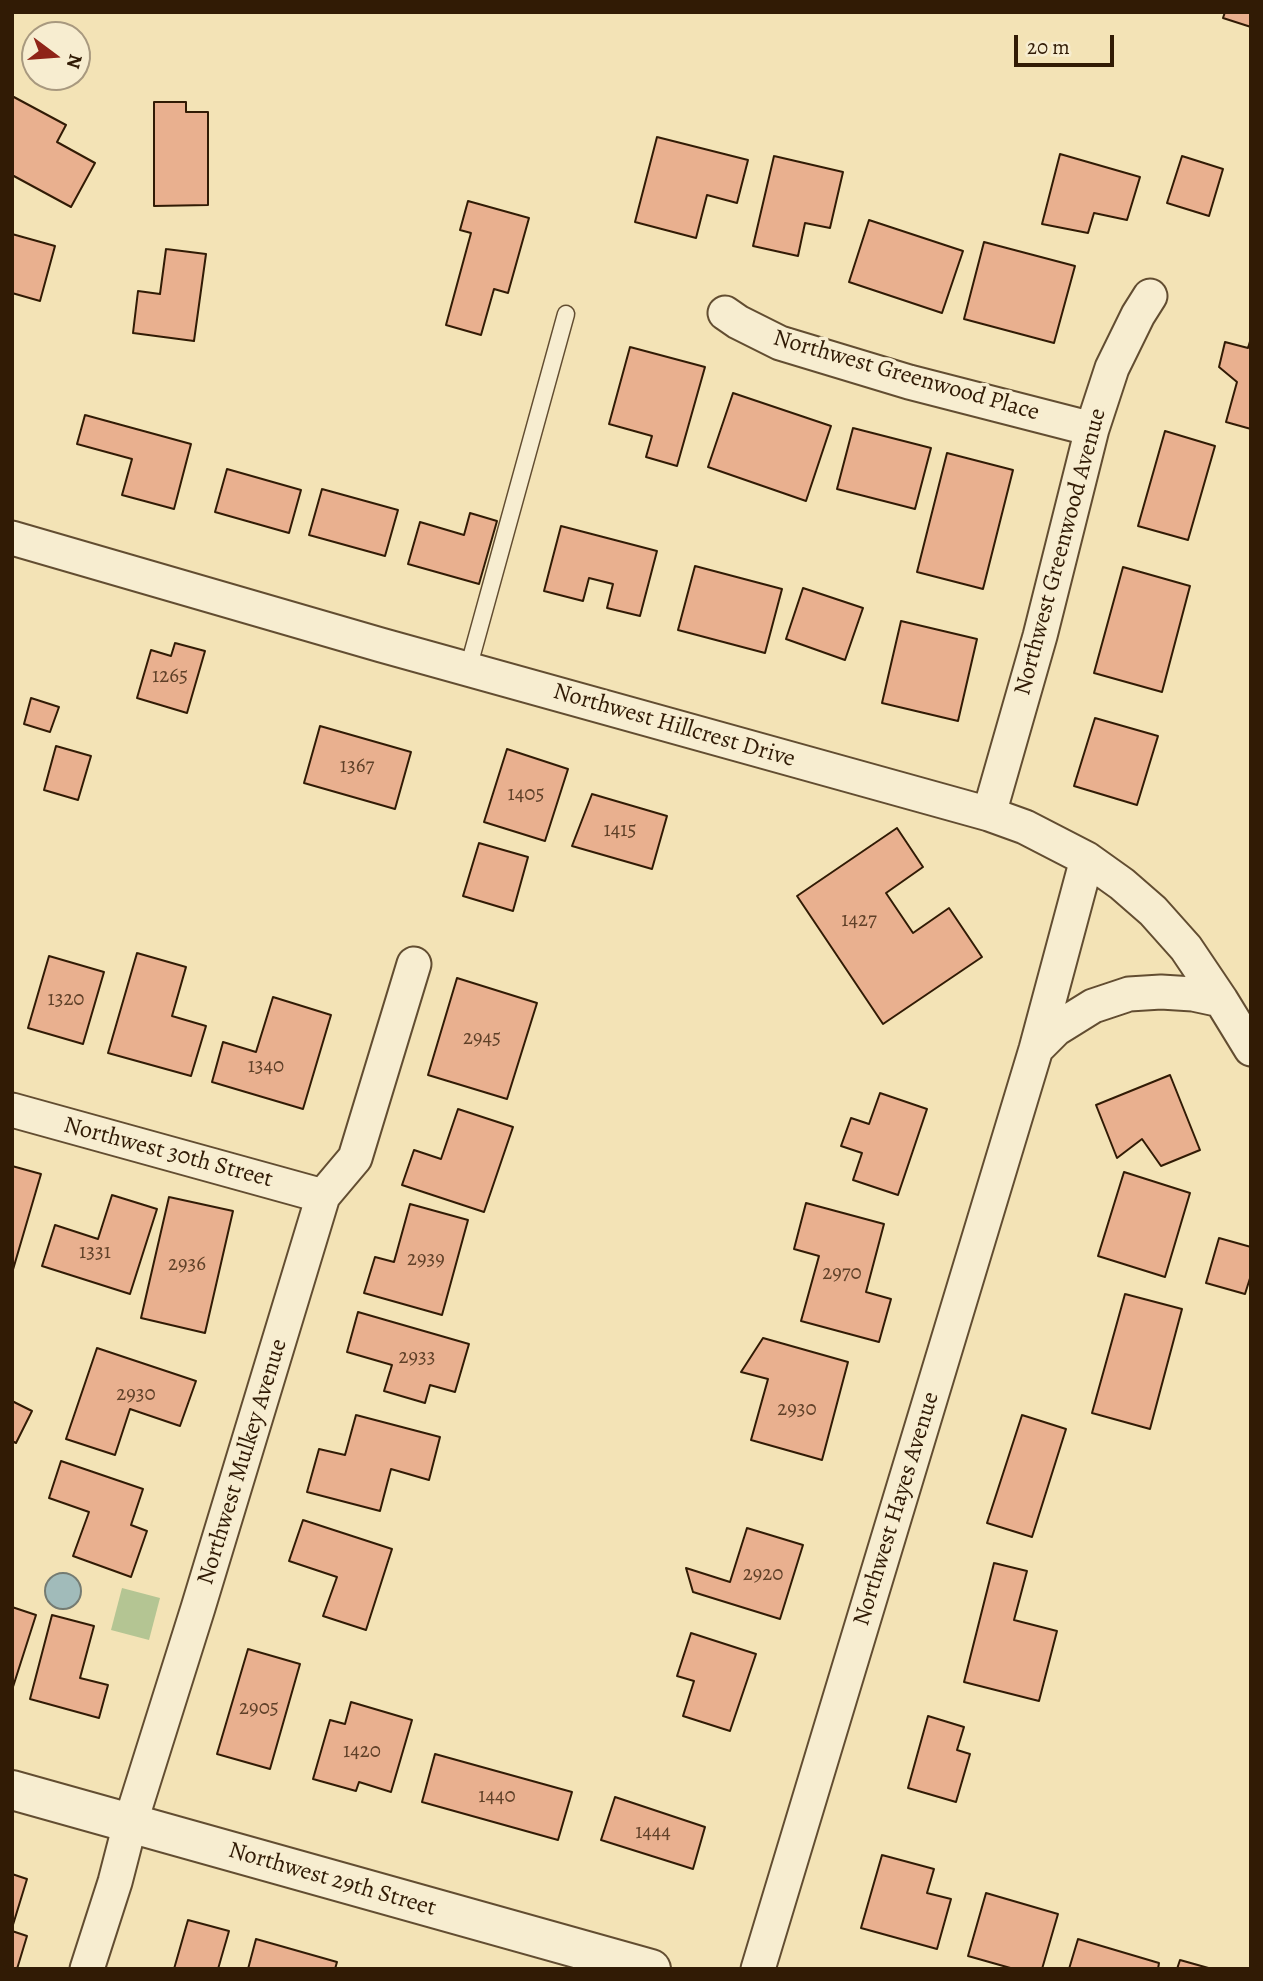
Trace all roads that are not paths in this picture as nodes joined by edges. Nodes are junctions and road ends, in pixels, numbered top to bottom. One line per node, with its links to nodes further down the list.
1 (1150, 296): 4 (street, Northwest Greenwood Avenue)
2 (724, 313): 4 (street, Northwest Greenwood Place)
3 (566, 314): 6 (lane)
4 (1092, 429): 7 (street, Northwest Greenwood Avenue)
5 (12, 538): 6 (street, Northwest Hillcrest Drive)
6 (468, 669): 7 (street, Northwest Hillcrest Drive)
7 (989, 814): 8 (street, Northwest Hillcrest Drive)
8 (1087, 859): 10 (street, Northwest Hillcrest Drive); 11 (street, Northwest Hayes Avenue)
9 (414, 964): 14 (street, Northwest Mulkey Avenue)
10 (1221, 1000): 11 (street); 12 (street, Northwest Hillcrest Drive)
11 (1036, 1049): 19 (street, Northwest Hayes Avenue)
12 (1251, 1049)
13 (12, 1110): 14 (street, Northwest 30th Street)
14 (323, 1196): 16 (street, Northwest Mulkey Avenue)
15 (12, 1790): 16 (street, Northwest 29th Street)
16 (130, 1824): 17 (street, Northwest Mulkey Avenue); 18 (street, Northwest 29th Street)
17 (87, 1969)
18 (651, 1969)
19 (758, 1969)

